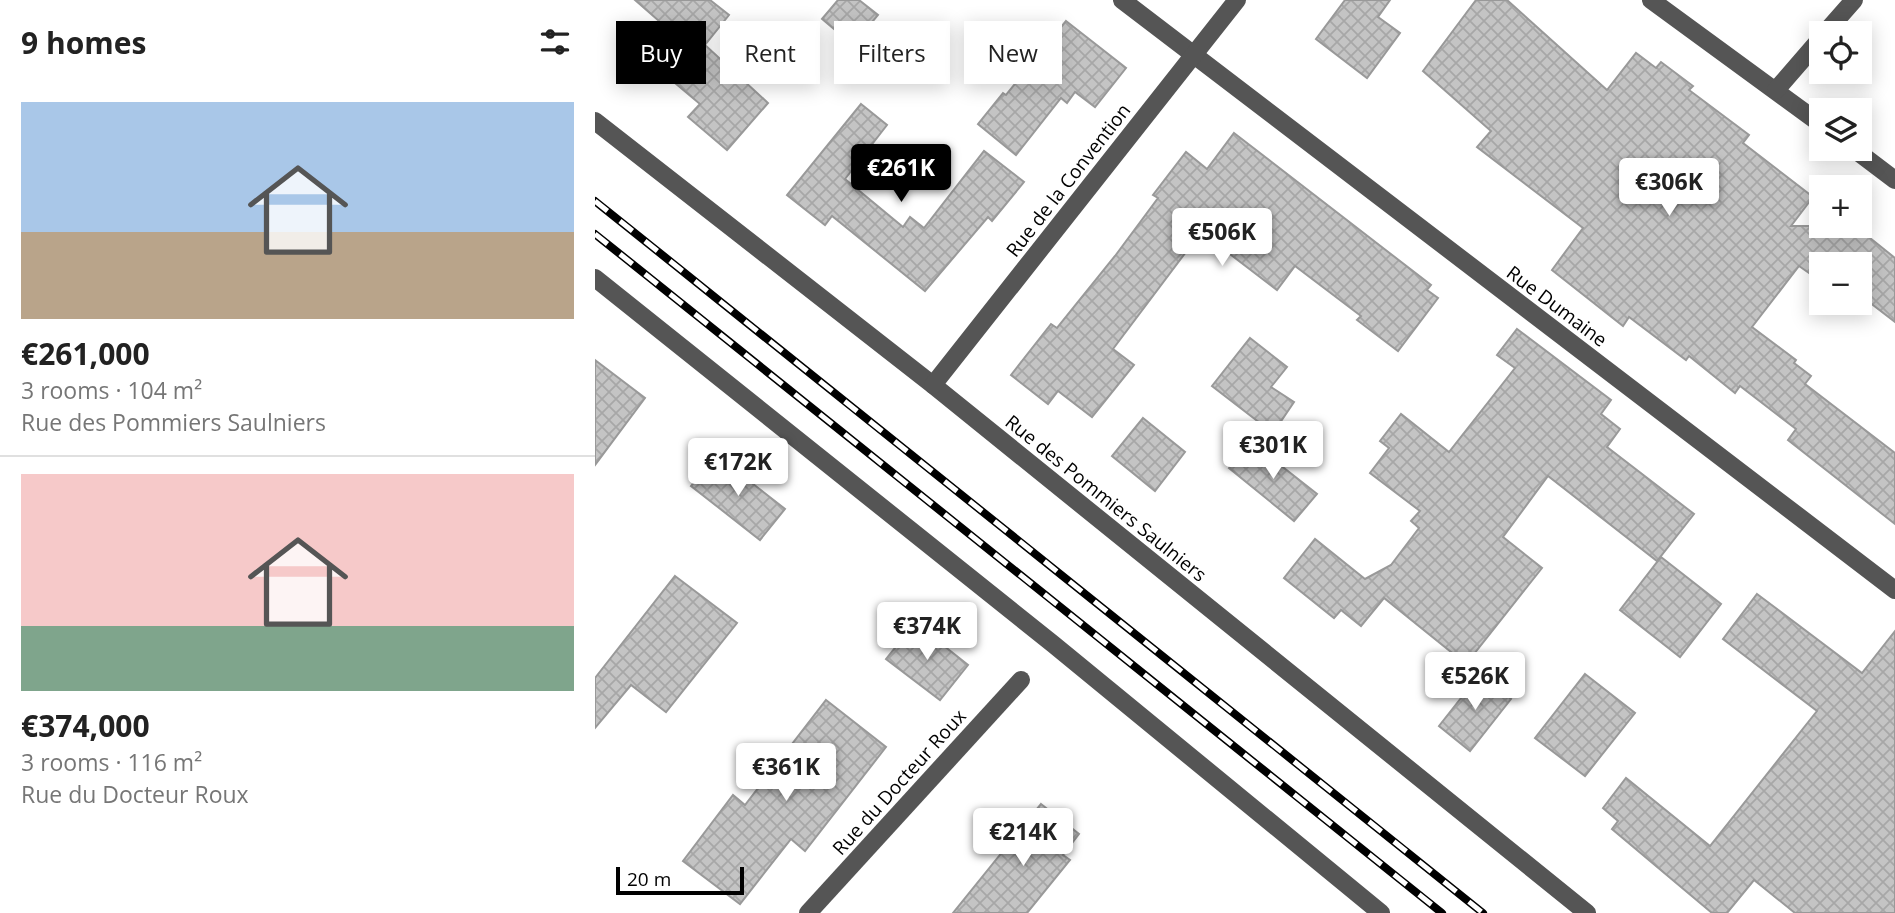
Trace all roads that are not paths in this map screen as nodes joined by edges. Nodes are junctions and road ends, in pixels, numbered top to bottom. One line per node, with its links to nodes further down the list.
1 (1122, 0): 7 (street, Rue Dumaine)
2 (1237, 0): 7 (street, Rue de la Convention)
3 (1651, 0): 8 (street)
4 (1854, 0): 5 (street)
5 (1836, 21)
6 (1809, 52): 8 (street)
7 (1193, 55): 14 (street, Rue de la Convention); 15 (street, Rue Dumaine)
8 (1776, 90): 9 (street)
9 (1809, 115)
10 (595, 121): 14 (street, Rue des Pommiers Saulniers)
11 (1870, 161): 12 (street)
12 (1895, 180)
13 (595, 278): 18 (street)
14 (933, 385): 19 (street, Rue des Pommiers Saulniers)
15 (1895, 590)
16 (1021, 680): 17 (street, Rue du Docteur Roux)
17 (808, 913)
18 (1381, 913)
19 (1587, 913)

